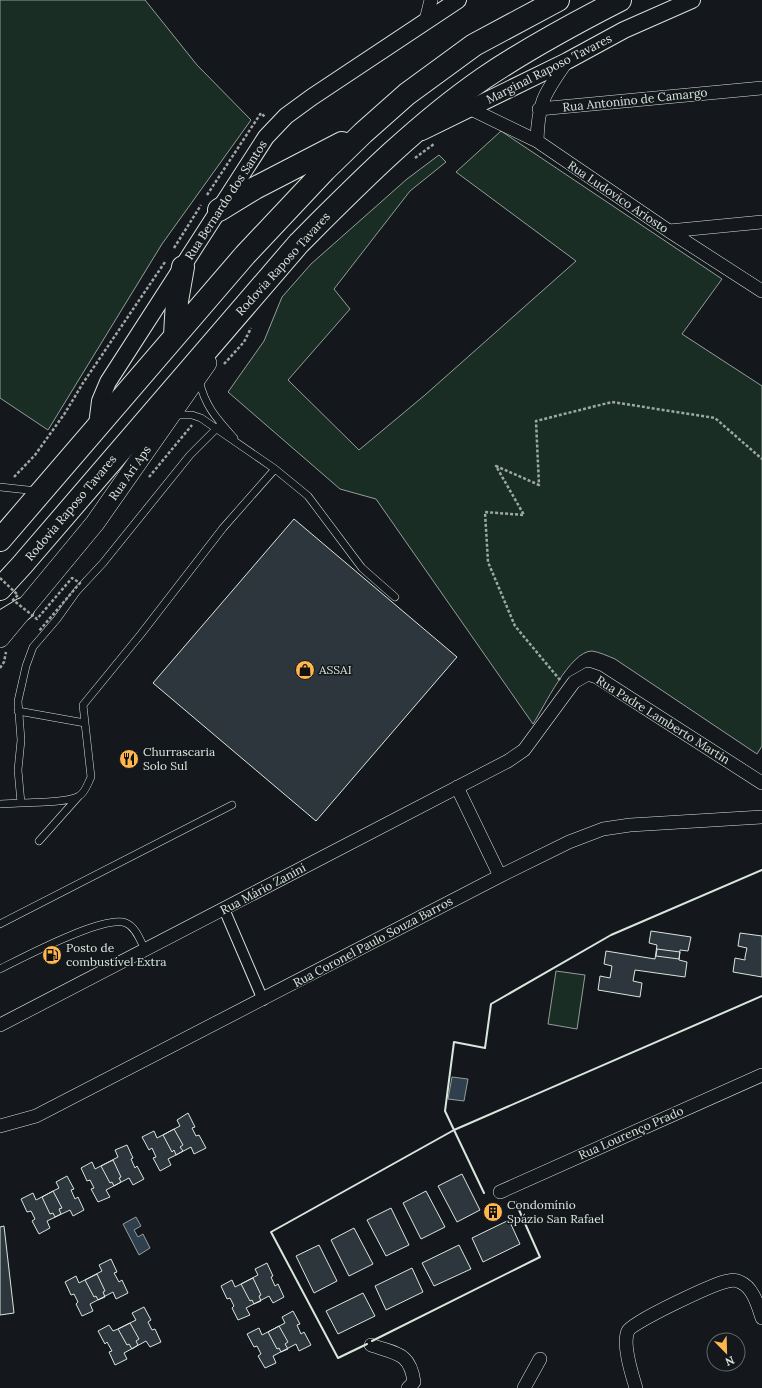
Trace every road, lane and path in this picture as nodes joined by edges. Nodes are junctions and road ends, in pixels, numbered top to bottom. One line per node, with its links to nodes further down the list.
1 (431, 0): 6 (street)
2 (558, 0): 12 (highway)
3 (620, 0): 13 (highway, Rodovia Raposo Tavares)
4 (692, 0): 7 (street, Marginal Raposo Tavares)
5 (451, 1): 6 (street, Rua Bernardo dos Santos)
6 (426, 20): 11 (street, Rua Bernardo dos Santos)
7 (567, 61): 9 (street, Marginal Raposo Tavares); 10 (street)
8 (762, 88): 10 (street, Rua Antonino de Camargo)
9 (470, 109): 13 (street, Marginal Raposo Tavares); 15 (street, Rua Ludovico Ariosto)
10 (539, 109): 15 (street)
11 (276, 126): 17 (street, Rua Bernardo dos Santos); 17 (path)
12 (363, 133): 17 (highway); 24 (highway)
13 (408, 139): 22 (highway, Rodovia Raposo Tavares)
14 (440, 140): 16 (path)
15 (536, 141): 19 (street, Rua Ludovico Ariosto)
16 (413, 160)
17 (209, 203): 20 (street, Rua Bernardo dos Santos); 20 (path)
18 (762, 222): 19 (street)
19 (669, 231): 21 (street, Rua Ludovico Ariosto)
20 (173, 261): 24 (highway); 28 (street, Rua Bernardo dos Santos); 32 (path)
21 (762, 291)
22 (250, 300): 26 (main road, Rua Ari Aps); 36 (highway, Rodovia Raposo Tavares)
23 (252, 324): 25 (path)
24 (175, 335): 28 (highway)
25 (219, 370)
26 (198, 375): 27 (main road, Rua Ari Aps); 29 (lane)
27 (170, 415): 29 (lane); 38 (main road, Rua Ari Aps)
28 (97, 426): 33 (highway)
29 (219, 426): 31 (lane); 43 (lane)
30 (762, 459): 42 (path)
31 (275, 469): 37 (lane); 44 (lane)
32 (3, 487): 33 (lane)
33 (41, 491): 34 (highway)
34 (0, 540)
35 (0, 578): 40 (path, bridge)
36 (0, 589)
37 (395, 598)
38 (23, 609): 39 (highway); 41 (main road, Rua Ari Aps)
39 (0, 623)
40 (39, 630)
41 (0, 638)
42 (568, 690): 45 (street, Rua Padre Lamberto Martin); 46 (street, Rua Padre Lamberto Martin)
43 (18, 711): 44 (lane); 49 (lane)
44 (85, 723): 48 (lane)
45 (524, 750): 47 (street, Rua Mário Zanini)
46 (762, 783)
47 (457, 788): 54 (street); 55 (street, Rua Mário Zanini)
48 (79, 796): 49 (lane); 53 (lane)
49 (21, 803): 50 (lane)
50 (0, 804)
51 (232, 805): 56 (lane)
52 (762, 817): 54 (street, Rua Coronel Paulo Souza Barros)
53 (39, 841)
54 (500, 876): 59 (street, Rua Coronel Paulo Souza Barros)
55 (224, 909): 57 (street, Rua Mário Zanini); 59 (street)
56 (0, 924)
57 (145, 950): 58 (lane); 60 (street, Rua Mário Zanini)
58 (0, 969)
59 (263, 1000): 62 (street, Rua Coronel Paulo Souza Barros)
60 (0, 1026)
61 (762, 1075): 63 (street, Rua Lourenço Prado)
62 (0, 1126)
63 (500, 1192)
64 (762, 1318): 69 (street)
65 (371, 1345): 67 (street)
66 (540, 1359): 68 (street)
67 (408, 1388)
68 (524, 1388)
69 (636, 1388)

